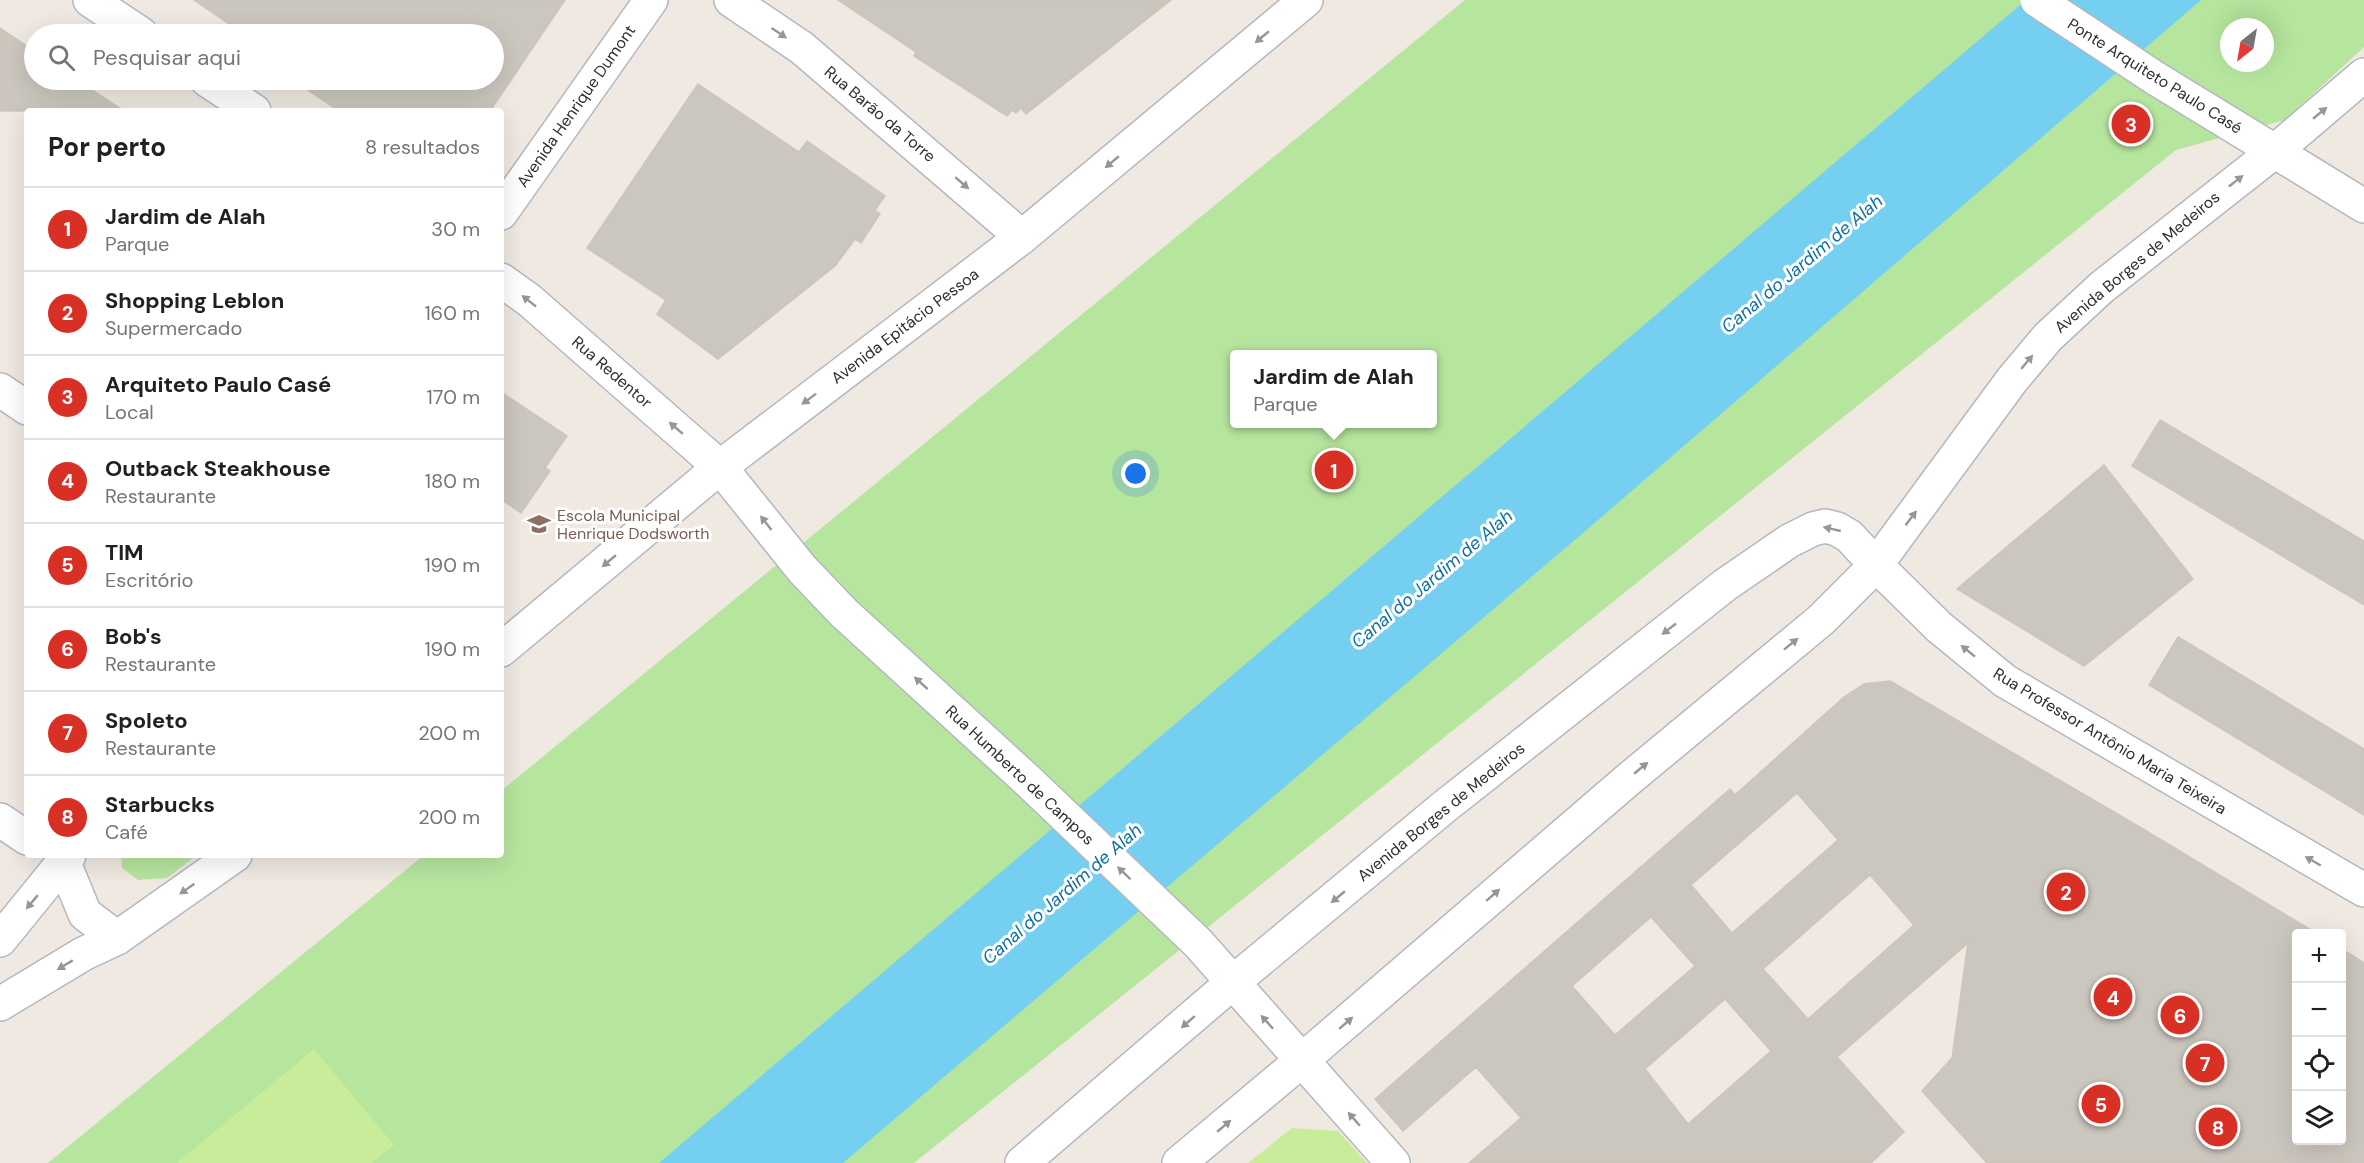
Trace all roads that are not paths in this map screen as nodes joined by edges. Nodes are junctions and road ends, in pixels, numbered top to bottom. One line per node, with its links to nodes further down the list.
1 (90, 0): 6 (street)
2 (651, 0): 12 (street, Avenida Henrique Dumont)
3 (731, 0): 13 (street, Rua Barão da Torre, one-way to 13)
4 (1306, 0): 13 (street, Avenida Epitácio Pessoa, one-way to 13)
5 (2037, 0): 10 (street, Ponte Arquiteto Paulo Casé, bridge)
6 (126, 24)
7 (2364, 75): 10 (street, Avenida Borges de Medeiros, one-way to 7)
8 (222, 90): 9 (street)
9 (249, 108)
10 (2275, 151): 11 (street, Ponte Arquiteto Paulo Casé); 18 (street, Avenida Borges de Medeiros, one-way to 10)
11 (2364, 206)
12 (504, 209)
13 (1022, 237): 17 (street, Avenida Epitácio Pessoa, one-way to 17)
14 (504, 282): 17 (street, Rua Redentor, one-way to 14)
15 (0, 390): 16 (street)
16 (24, 406)
17 (720, 467): 19 (street, Avenida Epitácio Pessoa, one-way to 19); 27 (street, Rua Humberto de Campos, one-way to 17)
18 (1876, 565): 24 (street, Rua Professor Antônio Maria Teixeira, one-way to 18); 27 (street, Avenida Borges de Medeiros, one-way to 27); 29 (street, Avenida Borges de Medeiros, one-way to 18)
19 (504, 647)
20 (0, 820): 21 (street)
21 (24, 836)
22 (62, 858): 25 (street); 26 (street, one-way to 26)
23 (231, 858): 25 (street, one-way to 25)
24 (2364, 890)
25 (117, 938): 28 (street, one-way to 28)
26 (0, 940)
27 (1232, 983): 29 (street, Rua Humberto de Campos, one-way to 27); 30 (street, Avenida Borges de Medeiros, one-way to 30)
28 (0, 1004)
29 (1301, 1061): 31 (street, Avenida Borges de Medeiros, one-way to 29); 32 (street, Rua Humberto de Campos, one-way to 29)
30 (1022, 1163)
31 (1179, 1163)
32 (1393, 1163)

